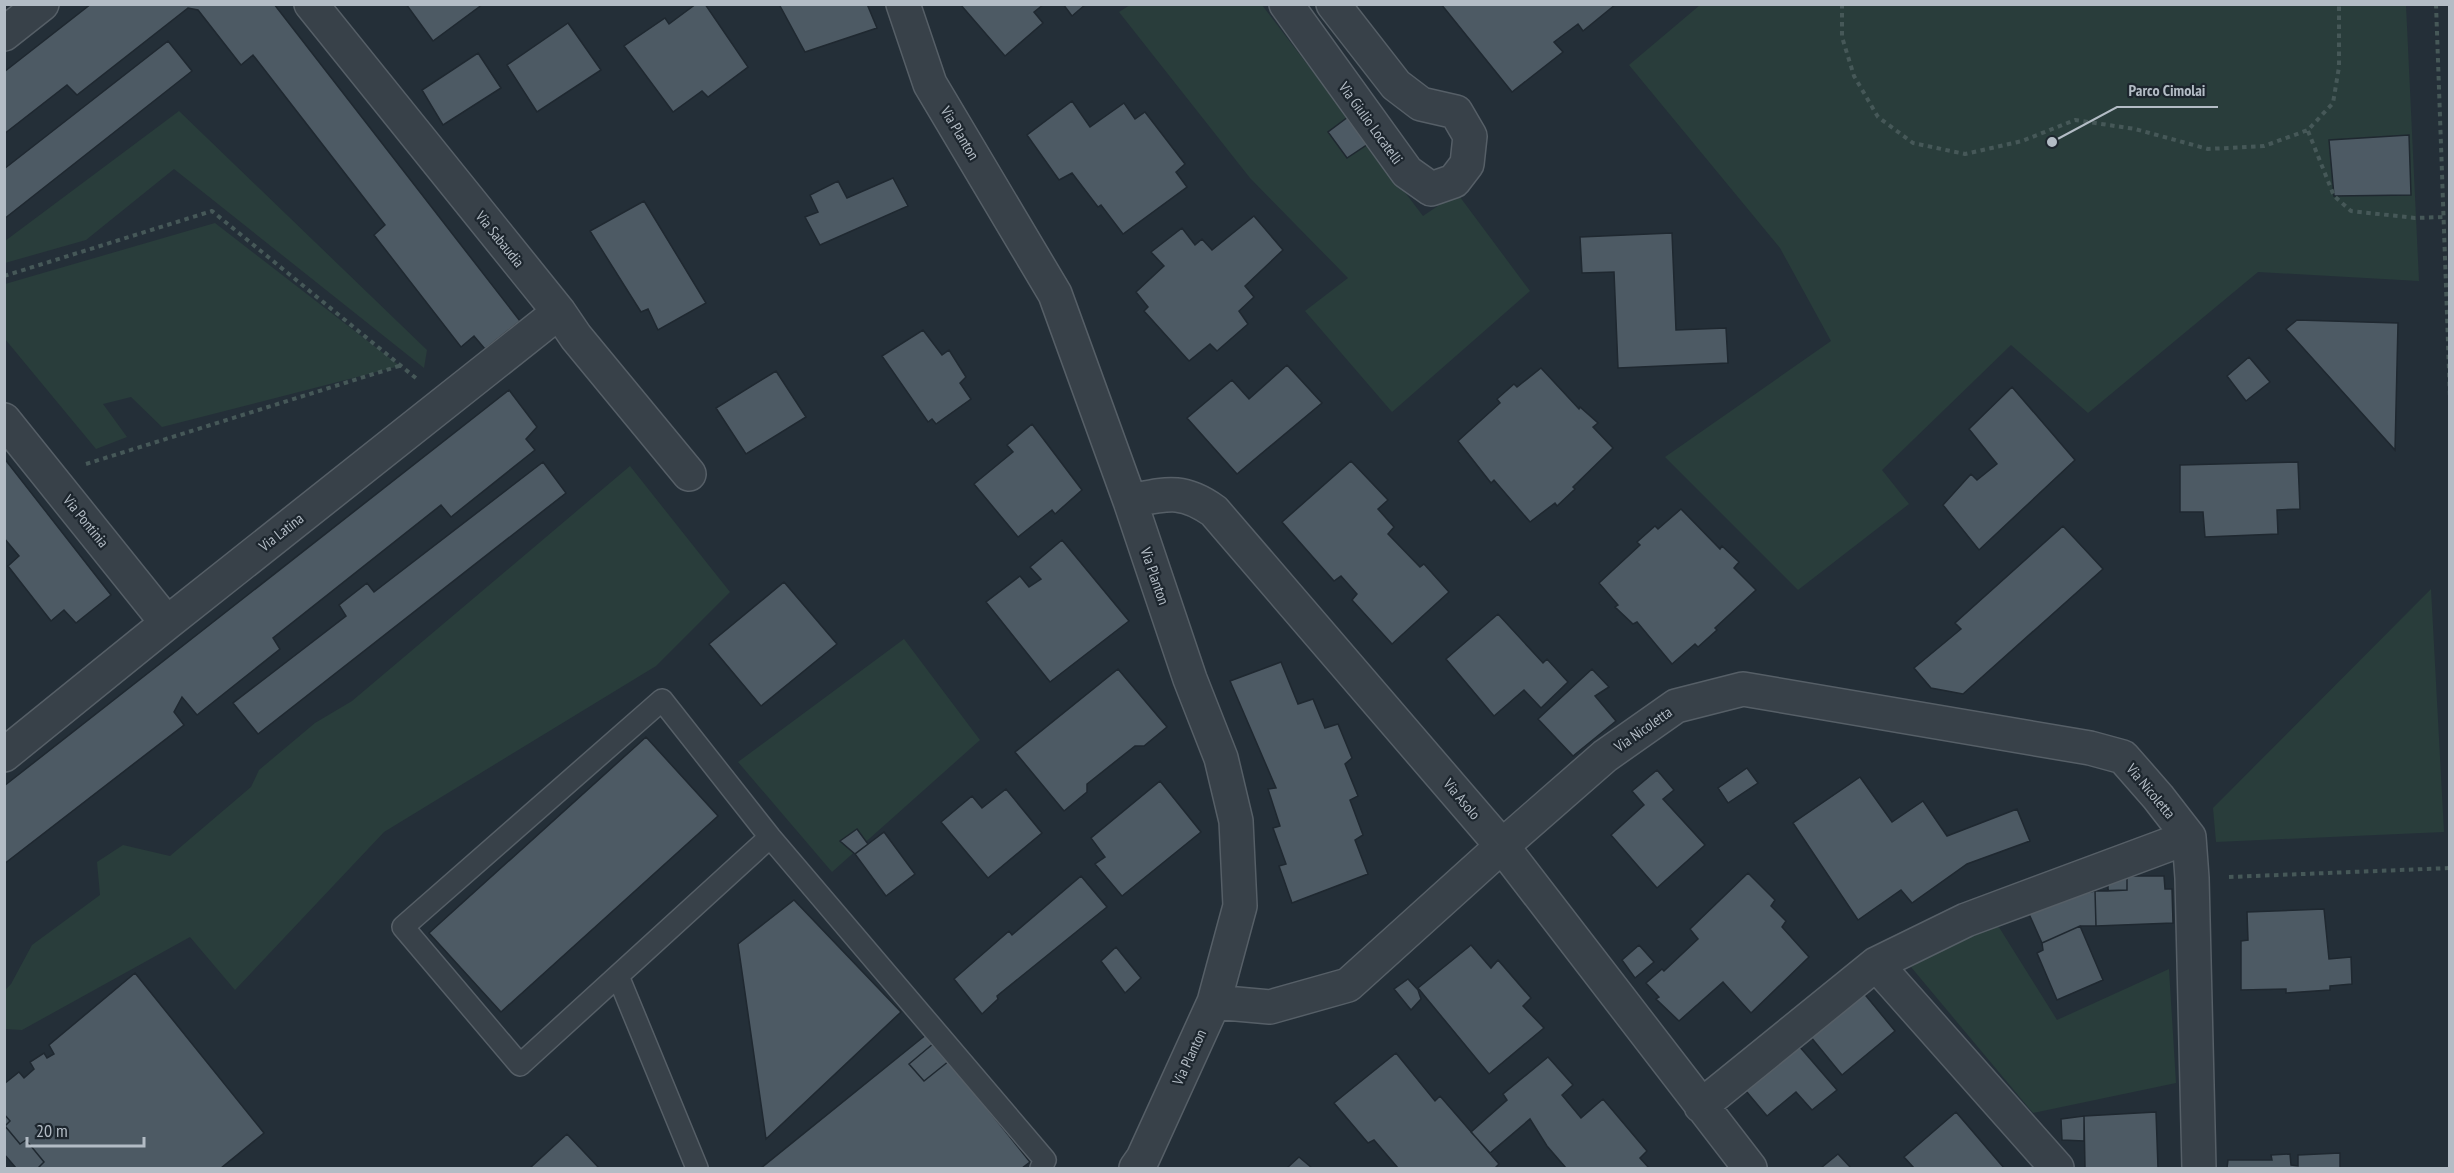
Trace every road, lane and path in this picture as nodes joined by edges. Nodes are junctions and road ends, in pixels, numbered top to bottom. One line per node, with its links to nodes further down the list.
1 (42, 4): 9 (street)
2 (311, 4): 13 (street, Via Sabaudia)
3 (903, 4): 20 (street, Via Planton)
4 (1286, 4): 5 (street, Via Giulio Locatelli)
5 (1333, 4)
6 (1842, 4): 10 (path)
7 (2339, 4): 10 (path)
8 (2436, 4): 11 (path)
9 (4, 34)
10 (2308, 130): 11 (path)
11 (2443, 217): 15 (path)
12 (4, 276): 14 (path)
13 (559, 312): 16 (street, Via Latina); 18 (street, Via Sabaudia)
14 (400, 366): 16 (path); 19 (path)
15 (2450, 399)
16 (447, 400): 21 (street, Via Latina)
17 (4, 420): 19 (street, Via Pontinia)
18 (689, 474)
19 (49, 475): 21 (street, Via Pontinia)
20 (1130, 501): 25 (street, Via Asolo); 30 (street, Via Planton)
21 (167, 622): 22 (street, Via Latina)
22 (4, 755)
23 (770, 837): 29 (lane); 29 (lane); 33 (lane)
24 (2189, 837): 25 (street, Via Nicoletta); 27 (street); 28 (street, Via Nicoletta)
25 (1502, 846): 30 (street, Via Nicoletta); 31 (street, Via Asolo)
26 (2450, 868): 27 (path)
27 (2192, 878): 37 (street)
28 (1876, 964): 31 (street, Via Nicoletta); 36 (street)
29 (618, 976): 32 (lane)
30 (1214, 1002): 34 (street, Via Planton)
31 (1701, 1106): 35 (street, Via Asolo)
32 (697, 1168)
33 (1041, 1168)
34 (1136, 1168)
35 (1750, 1168)
36 (2057, 1168)
37 (2199, 1168)

